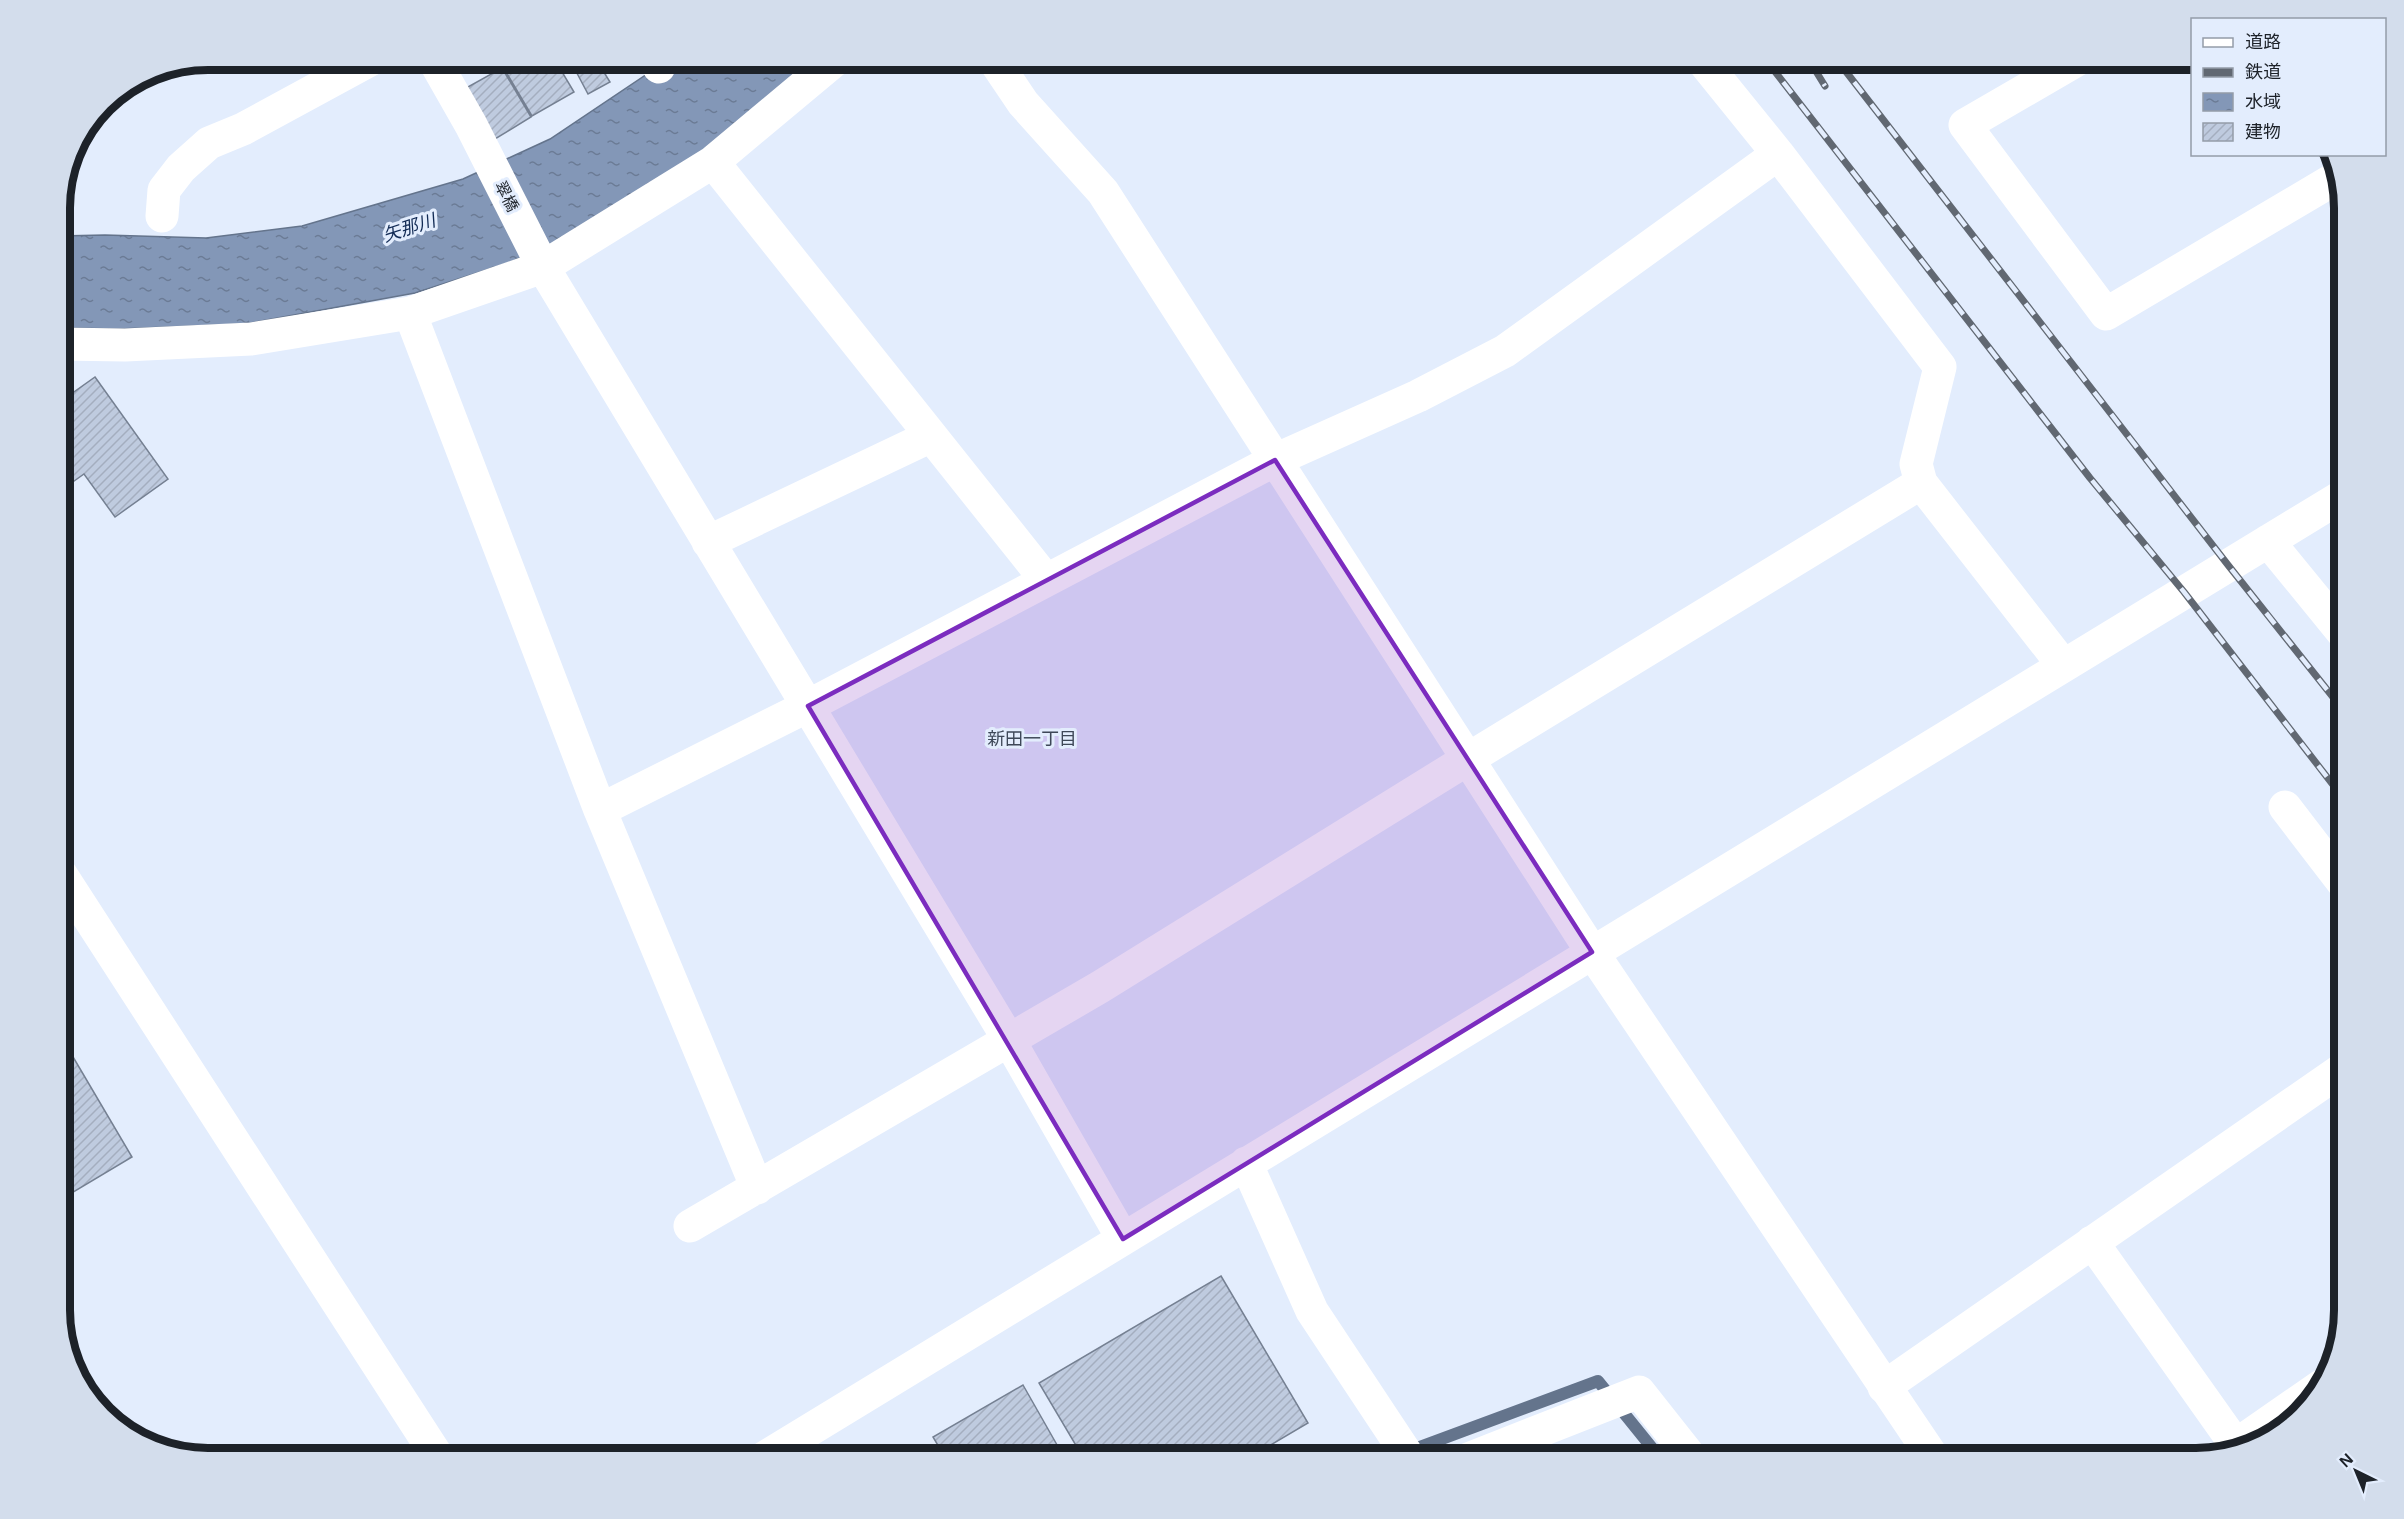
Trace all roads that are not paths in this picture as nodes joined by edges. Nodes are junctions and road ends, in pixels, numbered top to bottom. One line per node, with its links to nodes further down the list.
1 (1710, 70): 7 (street)
2 (2060, 70): 9 (street)
3 (350, 71): 10 (street)
4 (440, 71): 11 (street, 翠橋)
5 (822, 71): 8 (street)
6 (1001, 71): 15 (street)
7 (1778, 153): 15 (street); 16 (street)
8 (713, 162): 11 (street); 14 (street)
9 (2330, 181)
10 (162, 216)
11 (543, 267): 12 (street); 19 (street, 翠橋)
12 (410, 313): 13 (street); 26 (street)
13 (71, 344)
14 (931, 436): 19 (street); 20 (street)
15 (1275, 460): 20 (street); 24 (street)
16 (1921, 483): 22 (street); 24 (street)
17 (2334, 501): 18 (street)
18 (2268, 541): 21 (street); 22 (street)
19 (708, 542): 23 (street, 翠橋)
20 (1046, 580): 23 (street)
21 (2334, 622)
22 (2063, 665): 29 (street)
23 (807, 706): 26 (street); 30 (street, 翠橋)
24 (1468, 759): 29 (street); 30 (street)
25 (2285, 807): 27 (street)
26 (600, 810): 33 (street)
27 (2334, 871)
28 (71, 890): 41 (street)
29 (1592, 952): 32 (street); 37 (street)
30 (1009, 1040): 33 (street); 35 (street, 翠橋)
31 (2334, 1075): 36 (street)
32 (1246, 1163): 35 (street); 43 (street)
33 (757, 1188): 34 (street)
34 (690, 1226)
35 (1123, 1239): 42 (street)
36 (2092, 1242): 37 (street); 40 (street)
37 (1884, 1387): 46 (street)
38 (2299, 1401): 39 (street)
39 (2249, 1438)
40 (2235, 1443)
41 (432, 1448)
42 (780, 1448)
43 (1402, 1448)
44 (1496, 1448): 45 (street)
45 (1683, 1448)
46 (1926, 1448)

